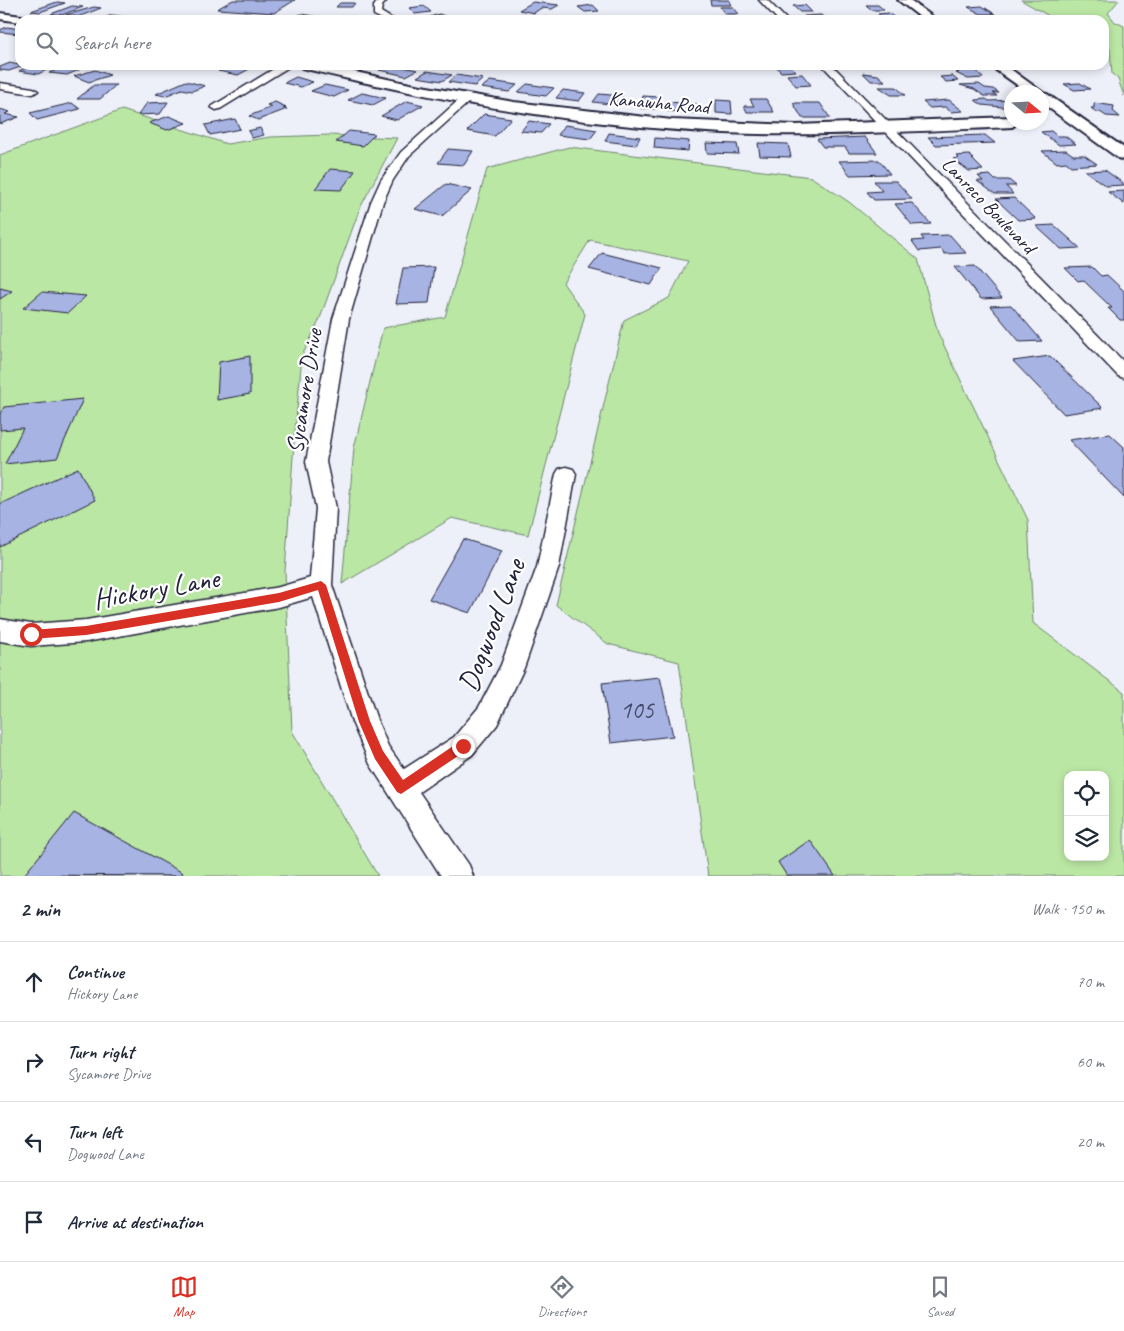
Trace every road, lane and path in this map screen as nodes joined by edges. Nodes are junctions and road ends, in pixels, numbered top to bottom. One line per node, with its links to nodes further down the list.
1 (383, 0): 4 (street)
2 (763, 0): 5 (street)
3 (903, 0): 6 (street)
4 (380, 15)
5 (778, 15)
6 (925, 15)
7 (0, 16): 8 (street)
8 (15, 18)
9 (279, 70): 18 (street)
10 (328, 70): 16 (street, Kanawha Road)
11 (832, 70): 22 (street, Lanreco Boulevard)
12 (1003, 70): 13 (street)
13 (1025, 85)
14 (0, 86): 15 (street)
15 (33, 91)
16 (466, 99): 22 (street, Kanawha Road); 26 (street, Sycamore Drive)
17 (1049, 102): 19 (street)
18 (216, 107)
19 (1074, 119): 20 (street); 23 (street)
20 (1050, 120)
21 (1004, 122): 22 (street, Kanawha Road)
22 (886, 127): 24 (street, Lanreco Boulevard)
23 (1124, 154)
24 (1124, 372)
25 (566, 474): 28 (street, Dogwood Lane)
26 (321, 585): 27 (street, Hickory Lane); 28 (street, Sycamore Drive)
27 (0, 630)
28 (401, 788): 29 (street, Sycamore Drive)
29 (458, 876)

